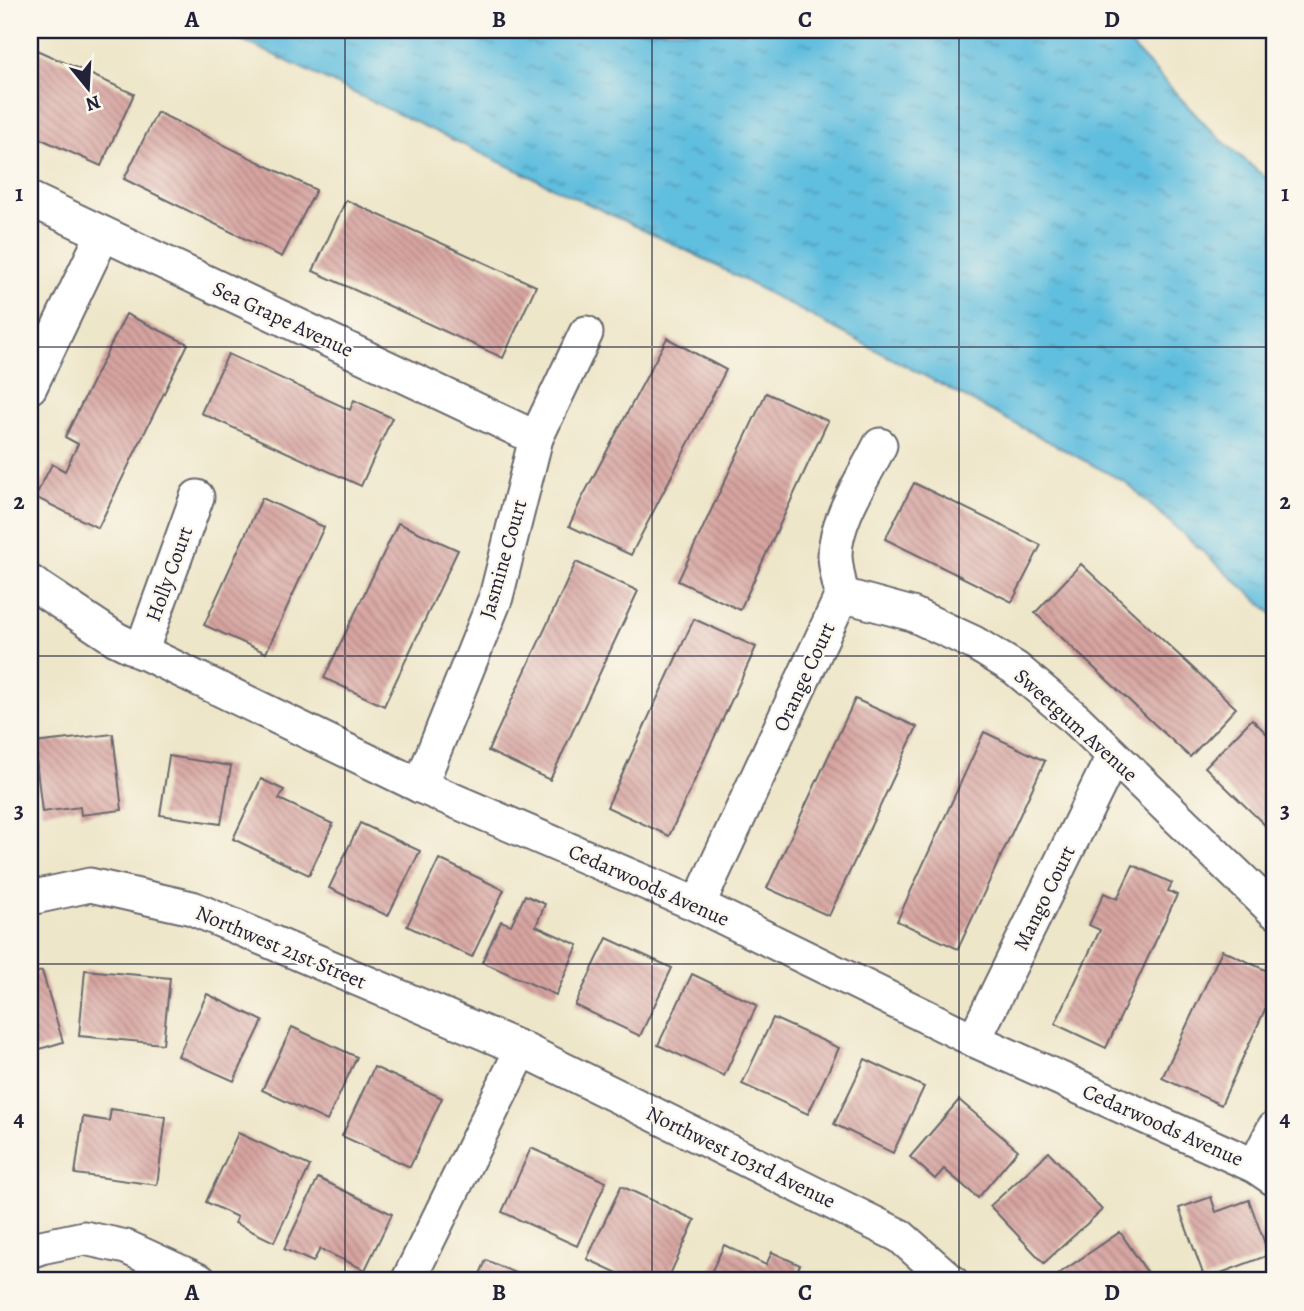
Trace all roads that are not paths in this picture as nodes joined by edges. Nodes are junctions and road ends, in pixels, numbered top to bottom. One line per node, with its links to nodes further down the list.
1 (30, 200): 2 (street, Sea Grape Avenue)
2 (103, 234): 4 (street); 5 (street, Sea Grape Avenue)
3 (586, 333): 5 (street, Jasmine Court)
4 (30, 387)
5 (536, 438): 12 (street, Jasmine Court)
6 (880, 445): 9 (street)
7 (197, 497): 10 (street, Holly Court)
8 (30, 582): 10 (street, Cedarwoods Avenue)
9 (842, 595): 11 (street, Sweetgum Avenue); 14 (street, Orange Court)
10 (141, 652): 12 (street, Cedarwoods Avenue)
11 (1113, 756): 15 (street, Sweetgum Avenue); 16 (street, Mango Court)
12 (420, 786): 14 (street, Cedarwoods Avenue)
13 (30, 898): 17 (street, Northwest 21st Street)
14 (698, 905): 16 (street, Cedarwoods Avenue)
15 (1274, 911)
16 (974, 1040): 19 (street, Cedarwoods Avenue)
17 (522, 1049): 22 (street); 23 (street, Northwest 103rd Avenue)
18 (1274, 1128): 19 (street)
19 (1265, 1173)
20 (30, 1251): 21 (street)
21 (200, 1281)
22 (408, 1281)
23 (951, 1281)

